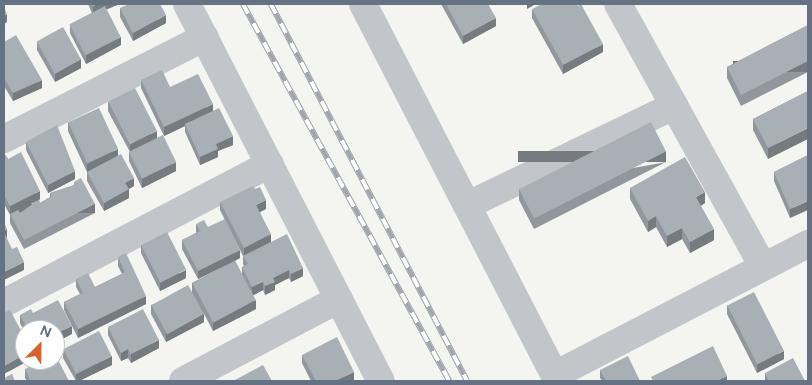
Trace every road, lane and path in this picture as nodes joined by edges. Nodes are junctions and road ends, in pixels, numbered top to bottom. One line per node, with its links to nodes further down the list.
1 (187, 4): 4 (street)
2 (363, 4): 8 (street)
3 (618, 4): 5 (street)
4 (205, 38): 6 (street); 7 (street)
5 (674, 106): 8 (street); 10 (street)
6 (4, 138)
7 (270, 164): 11 (street); 12 (street)
8 (468, 205): 13 (street)
9 (808, 244): 10 (street)
10 (763, 267): 13 (street)
11 (339, 299): 14 (street); 15 (street)
12 (4, 303)
13 (556, 378)
14 (184, 381)
15 (381, 381)

